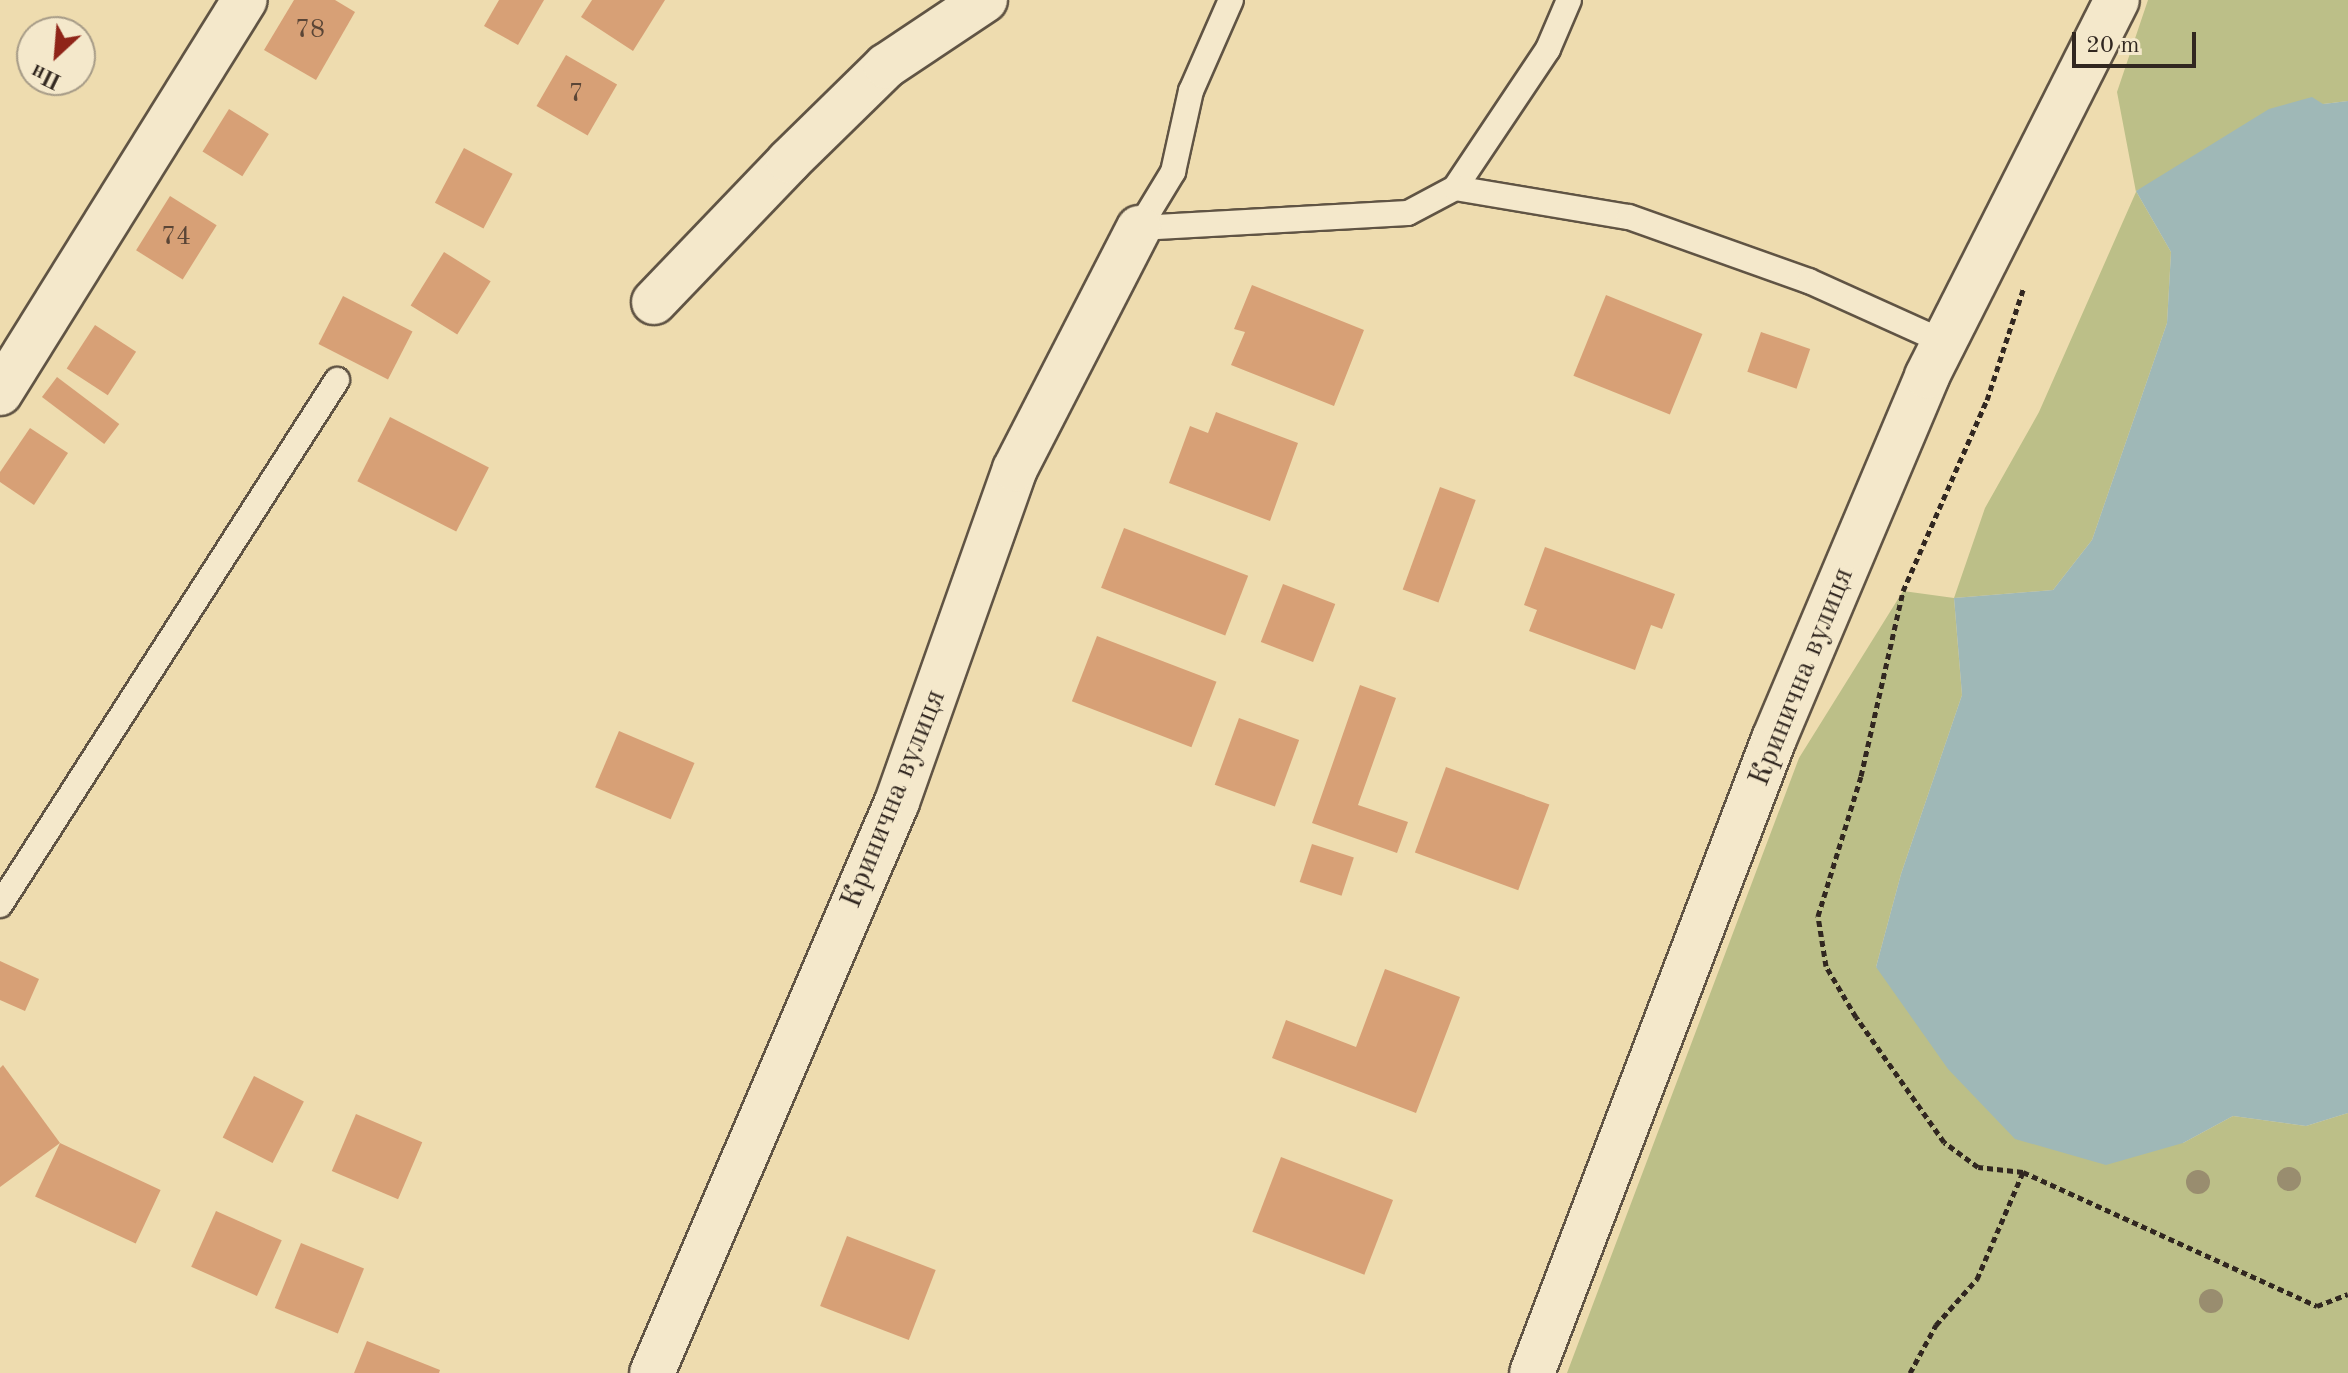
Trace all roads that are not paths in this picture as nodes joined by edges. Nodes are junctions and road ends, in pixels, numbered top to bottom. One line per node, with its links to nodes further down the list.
1 (245, 0): 11 (street)
2 (985, 0): 8 (street)
3 (1231, 0): 7 (lane)
4 (1569, 0): 6 (lane)
5 (2117, 0): 9 (street, Кринична вулиця)
6 (1455, 188): 7 (lane); 9 (lane)
7 (1139, 228): 13 (street, Кринична вулиця)
8 (654, 302)
9 (1944, 342): 14 (street, Кринична вулиця)
10 (337, 380): 12 (lane)
11 (0, 393)
12 (0, 905)
13 (652, 1373)
14 (1532, 1373)

